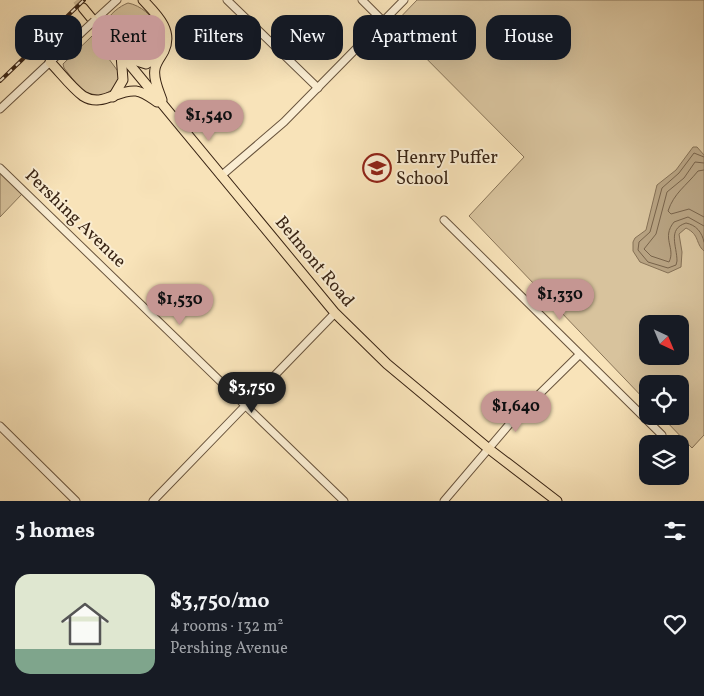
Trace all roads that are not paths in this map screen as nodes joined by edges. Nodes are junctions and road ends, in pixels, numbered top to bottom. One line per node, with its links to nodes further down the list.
1 (117, 0): 19 (street, bridge)
2 (143, 0): 7 (main road)
3 (227, 0): 20 (street)
4 (362, 0): 8 (street)
5 (404, 0): 9 (street)
6 (83, 8): 10 (main road, Belmont Road)
7 (155, 15)
8 (377, 15)
9 (389, 15)
10 (92, 19)
11 (165, 27): 12 (main road)
12 (165, 46)
13 (353, 52): 20 (street)
14 (121, 60): 21 (main road)
15 (125, 60): 22 (main road, Belmont Road)
16 (135, 60): 17 (main road)
17 (154, 60)
18 (159, 60): 22 (main road)
19 (50, 62): 21 (main road); 23 (street)
20 (318, 88): 25 (street)
21 (113, 97): 22 (main road)
22 (163, 105): 25 (main road, Belmont Road)
23 (0, 109)
24 (0, 168): 29 (street, Pershing Avenue)
25 (221, 176): 27 (main road, Belmont Road)
26 (444, 220): 28 (street)
27 (335, 313): 29 (street); 32 (main road, Belmont Road)
28 (579, 355): 31 (street); 32 (street)
29 (246, 405): 34 (street); 35 (street, Pershing Avenue)
30 (0, 426): 33 (street)
31 (662, 435)
32 (489, 449): 36 (street); 37 (main road, Belmont Road)
33 (76, 501)
34 (153, 501)
35 (344, 501)
36 (444, 501)
37 (557, 501)

